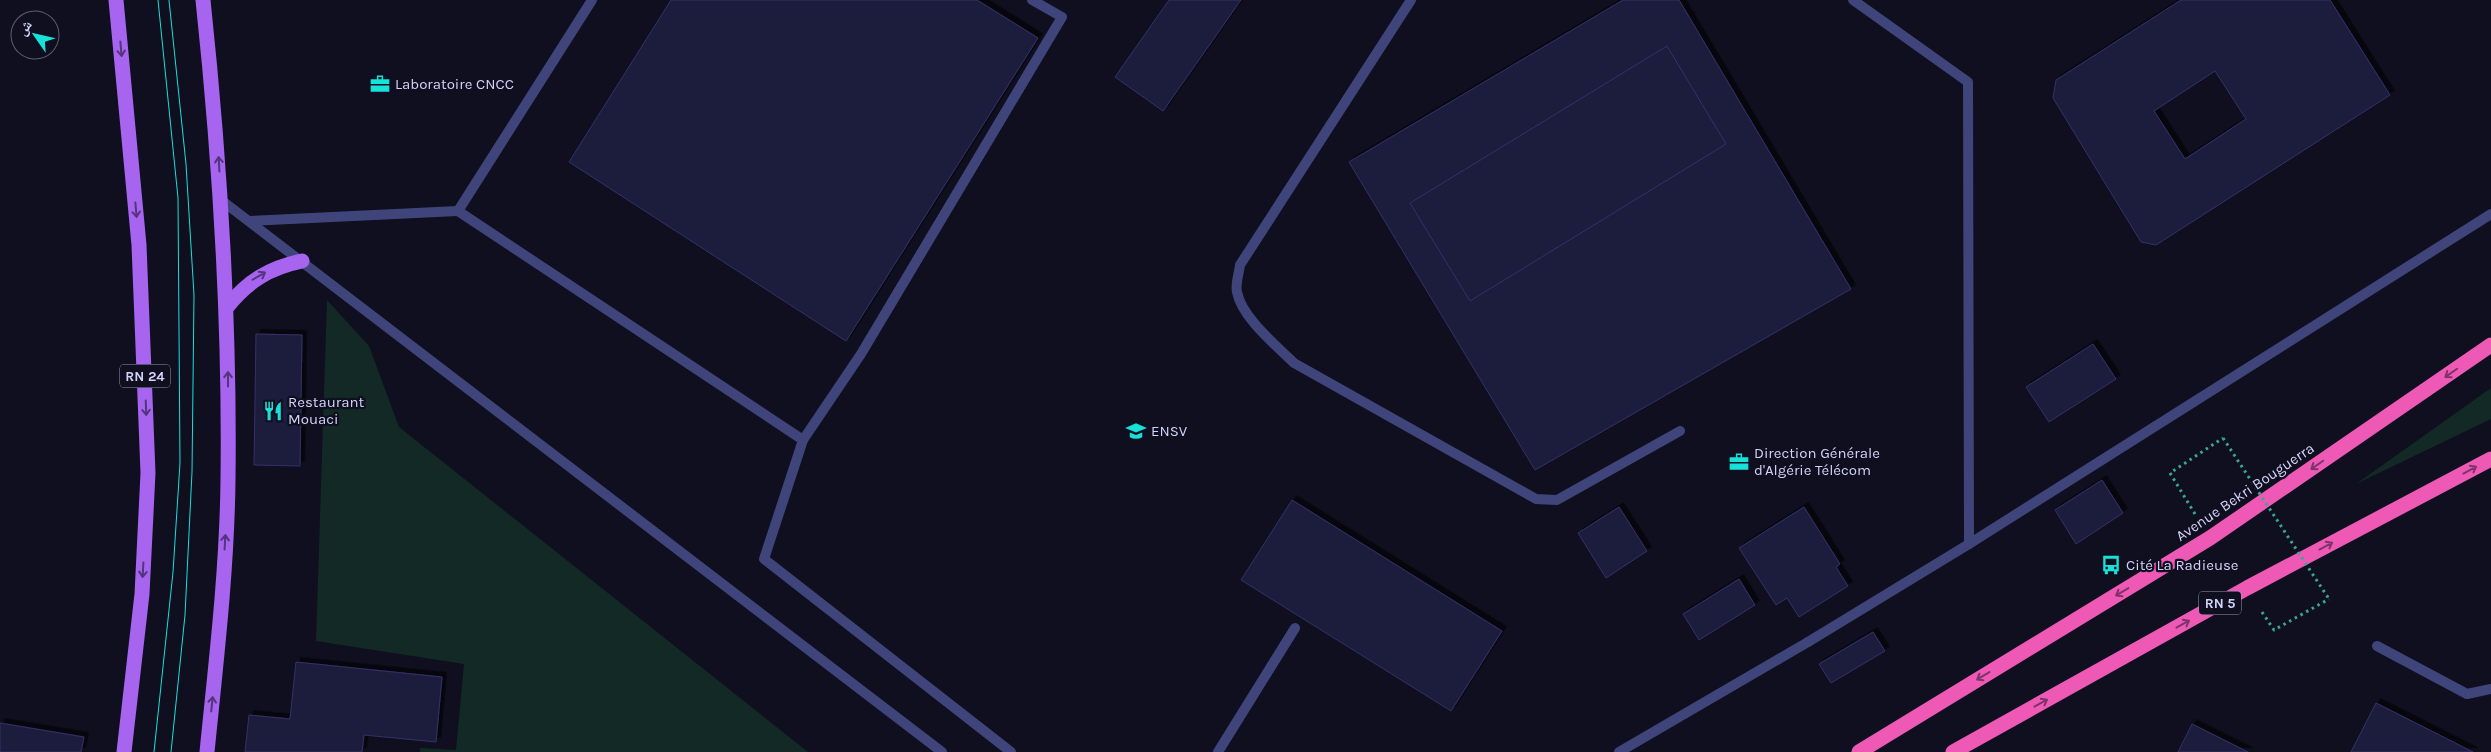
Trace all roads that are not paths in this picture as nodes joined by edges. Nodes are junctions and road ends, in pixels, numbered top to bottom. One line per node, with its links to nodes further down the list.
1 (116, 0): 21 (main road, RN 24, one-way to 21)
2 (203, 0): 7 (main road, one-way to 2)
3 (592, 0): 8 (street)
4 (1032, 0): 15 (street)
5 (1411, 0): 14 (street)
6 (1853, 0): 17 (street)
7 (221, 200): 10 (street); 12 (main road)
8 (458, 211): 10 (street); 15 (street)
9 (2491, 214): 17 (street)
10 (249, 221): 11 (street)
11 (302, 261): 12 (main road, one-way to 11); 23 (street)
12 (228, 307): 22 (main road, one-way to 12)
13 (2491, 345): 27 (highway, Avenue Bekri Bouguerra, one-way to 27)
14 (1680, 431)
15 (804, 440): 24 (street)
16 (2491, 459): 28 (highway, RN 5, one-way to 16)
17 (1969, 544): 26 (street)
18 (1295, 628): 25 (street)
19 (2377, 646): 20 (street)
20 (2491, 689)
21 (124, 752)
22 (207, 752)
23 (942, 752)
24 (1012, 752)
25 (1218, 752)
26 (1618, 752)
27 (1859, 752)
28 (1953, 752)

